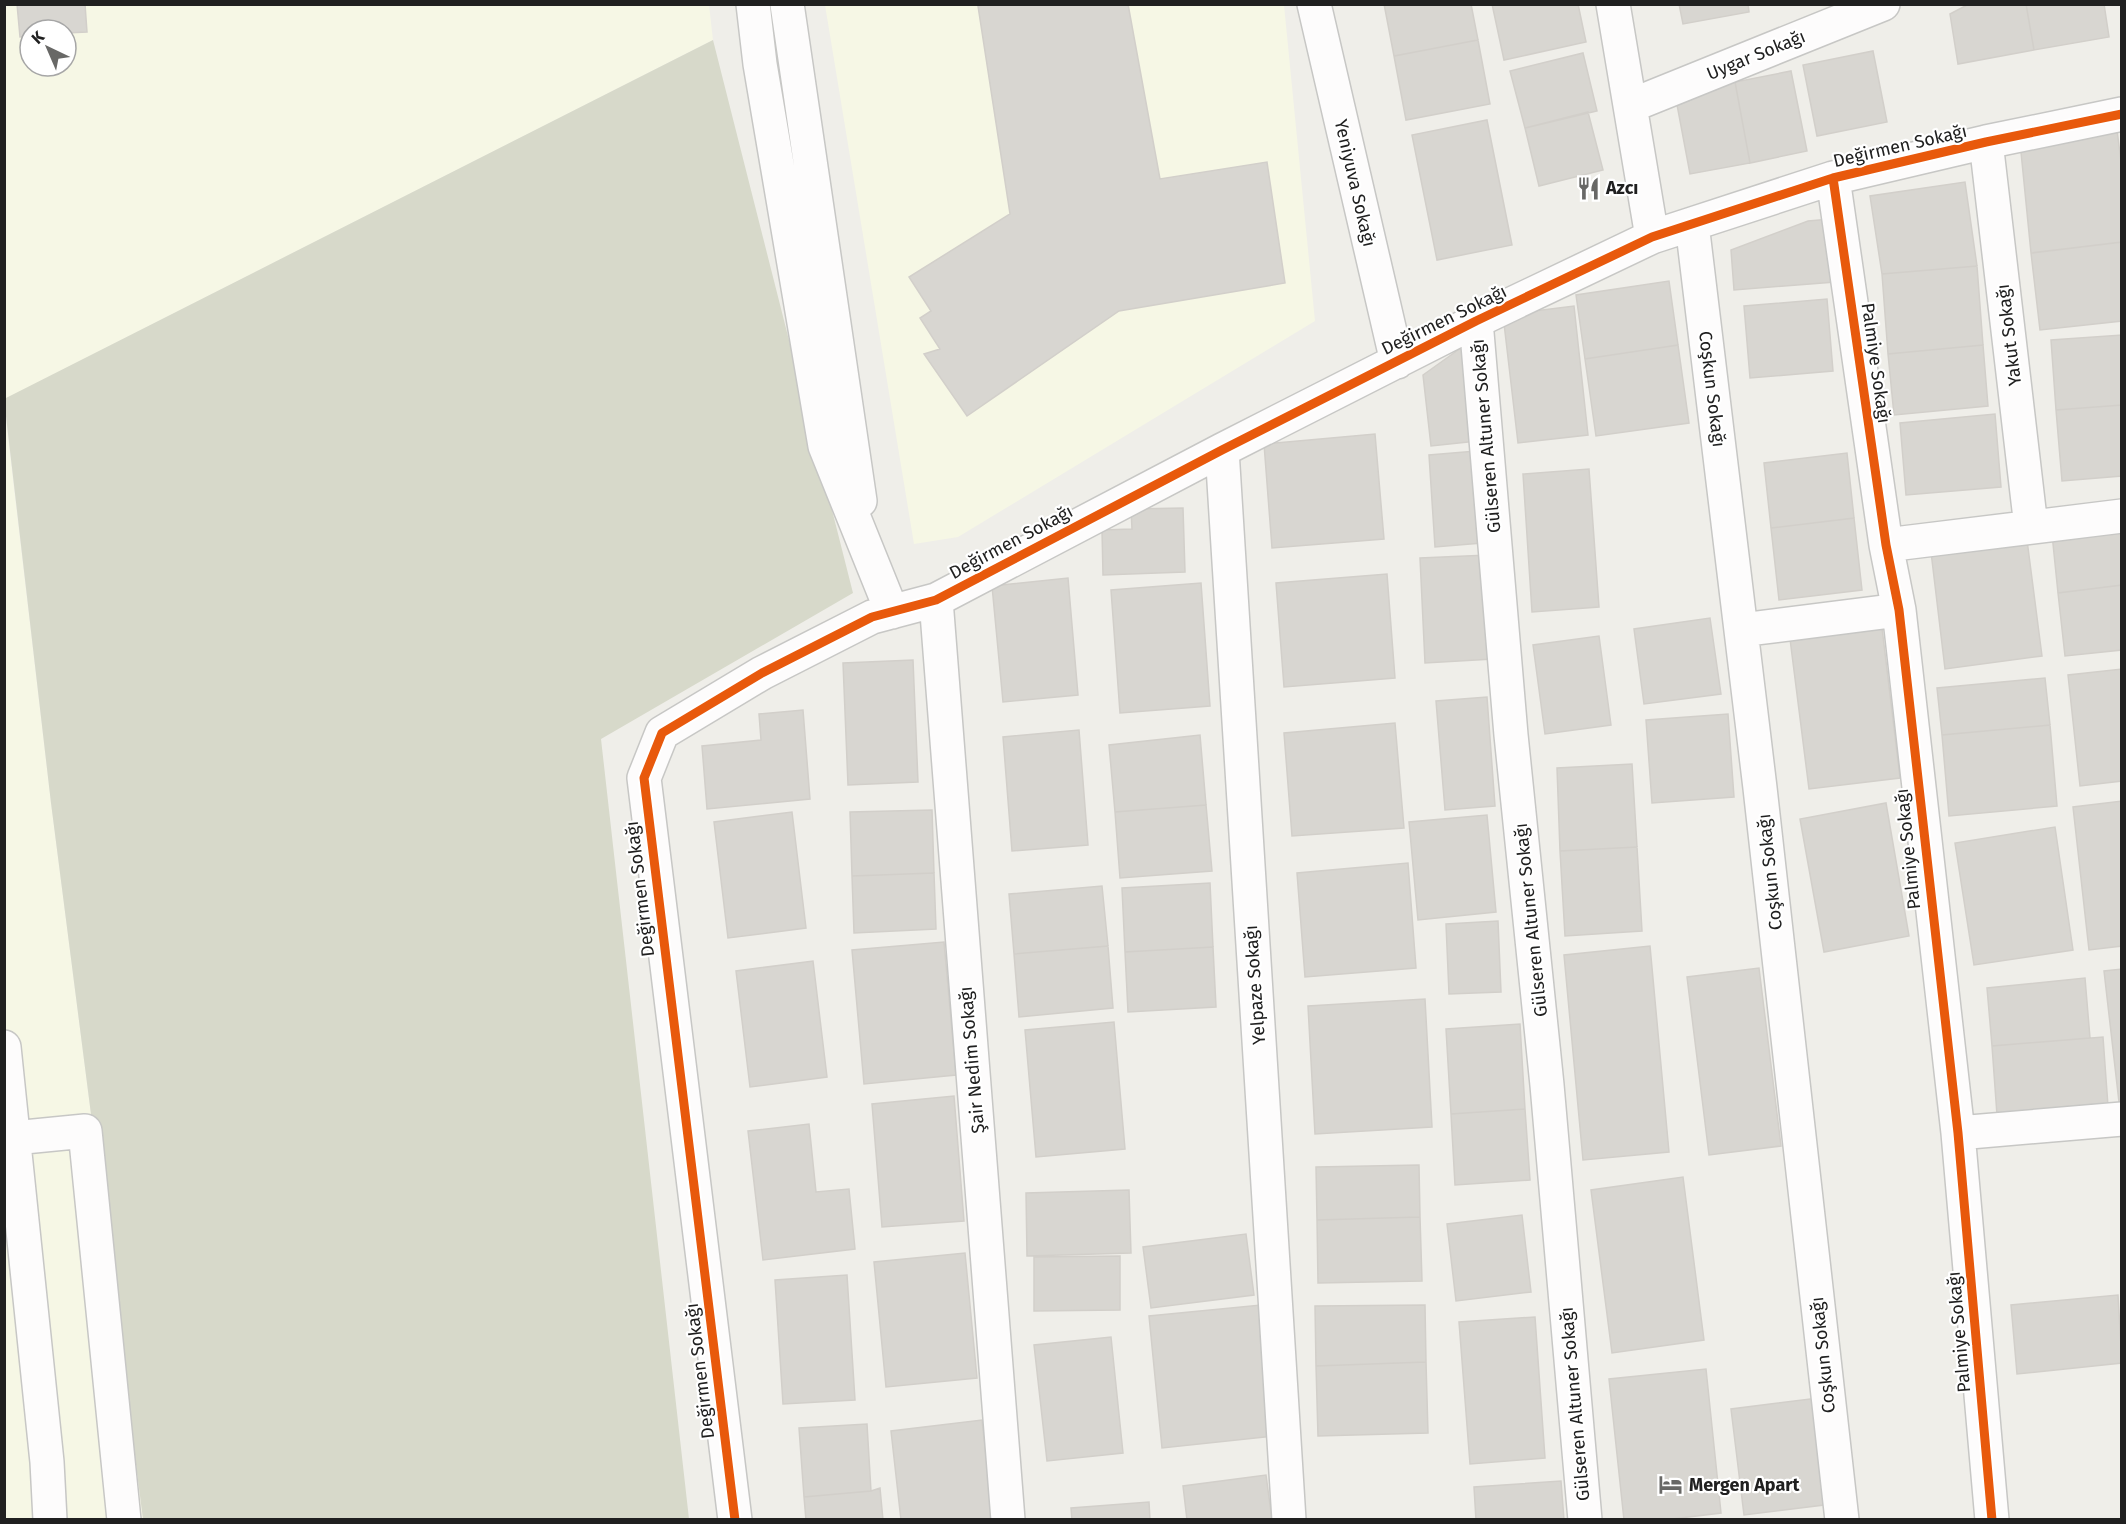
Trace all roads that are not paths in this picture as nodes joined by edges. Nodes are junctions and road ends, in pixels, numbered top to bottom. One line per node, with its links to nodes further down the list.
1 (753, 4): 18 (street)
2 (787, 4): 18 (street)
3 (1314, 4): 13 (street, Yeniyuva Sokağı)
4 (1613, 4): 6 (street)
5 (1883, 4): 6 (street, Uygar Sokağı)
6 (1630, 106): 11 (street)
7 (2121, 114): 8 (street, Değirmen Sokağı)
8 (1986, 142): 9 (street, Değirmen Sokağı); 16 (street, Yakut Sokağı)
9 (1833, 178): 10 (street, Değirmen Sokağı); 17 (street, Palmiye Sokağı)
10 (1692, 224): 11 (street, Değirmen Sokağı); 22 (street, Coşkun Sokağı)
11 (1652, 237): 12 (street, Değirmen Sokağı)
12 (1476, 321): 13 (street, Değirmen Sokağı); 32 (street, Gülseren Altuner Sokağı)
13 (1397, 362): 14 (street, Değirmen Sokağı)
14 (1222, 450): 19 (street, Değirmen Sokağı); 31 (street, Yelpaze Sokağı)
15 (2121, 516): 16 (street)
16 (2031, 527): 17 (street)
17 (1886, 545): 20 (street, Palmiye Sokağı)
18 (868, 553): 21 (street)
19 (936, 600): 21 (street, Değirmen Sokağı); 30 (street, Şair Nedim Sokağı)
20 (1899, 610): 22 (street); 25 (street, Palmiye Sokağı)
21 (892, 612): 29 (street, Değirmen Sokağı)
22 (1741, 630): 33 (street, Coşkun Sokağı)
23 (4, 1047): 26 (street)
24 (2121, 1119): 25 (street)
25 (1958, 1133): 34 (street, Palmiye Sokağı)
26 (14, 1138): 27 (street); 28 (street)
27 (50, 1520)
28 (124, 1520)
29 (735, 1520)
30 (1008, 1520)
31 (1289, 1520)
32 (1585, 1520)
33 (1842, 1520)
34 (1992, 1520)

